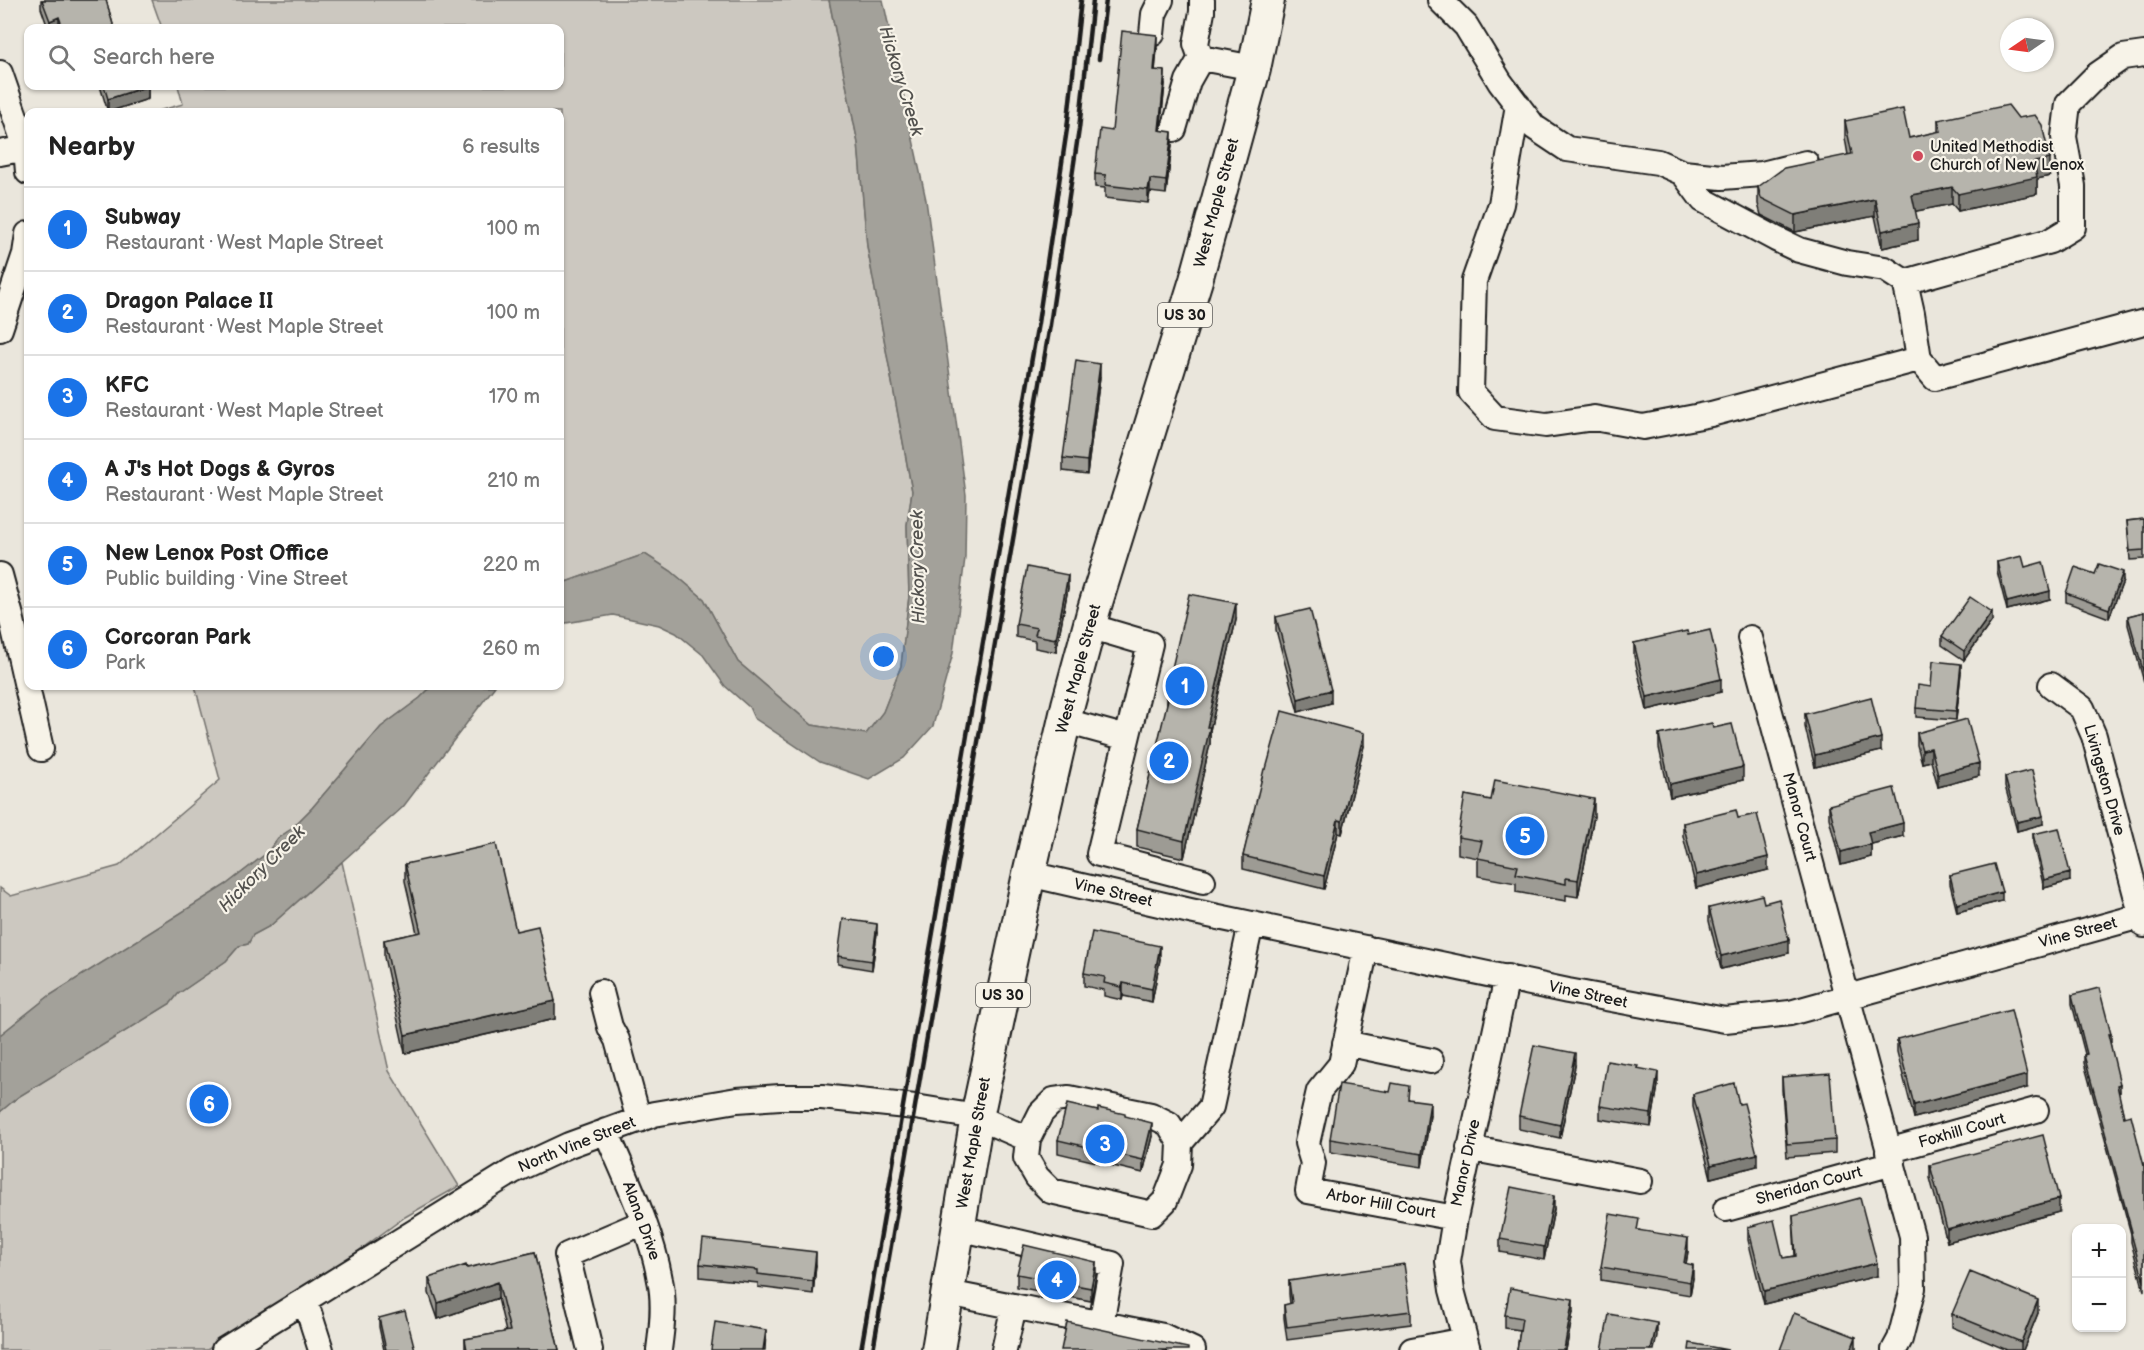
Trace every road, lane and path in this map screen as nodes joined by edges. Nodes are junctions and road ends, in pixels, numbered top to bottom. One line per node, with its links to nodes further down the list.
1 (1161, 0): 5 (street)
2 (1202, 0): 7 (street)
3 (1268, 0): 8 (main road, West Maple Street / US 30)
4 (1440, 0): 10 (street)
5 (1152, 34)
6 (2144, 54): 18 (street)
7 (1201, 58): 8 (street); 11 (street)
8 (1254, 68): 23 (main road, West Maple Street / US 30)
9 (0, 73): 12 (street)
10 (1518, 105): 16 (street); 21 (street)
11 (1174, 129)
12 (24, 142)
13 (24, 148): 14 (street)
14 (0, 153)
15 (1806, 163): 16 (street)
16 (1683, 173): 18 (street)
17 (24, 257): 20 (street)
18 (1905, 282): 21 (street)
19 (2144, 322): 21 (street)
20 (0, 329)
21 (1919, 359)
22 (0, 575): 25 (street)
23 (1089, 626): 28 (main road, West Maple Street / US 30); 29 (street)
24 (1750, 638): 38 (street, Manor Court)
25 (24, 673)
26 (2051, 685): 33 (street, Livingston Drive)
27 (28, 690): 30 (street)
28 (1065, 721): 29 (street); 31 (main road, West Maple Street / US 30)
29 (1127, 738): 32 (street)
30 (41, 748)
31 (1029, 874): 34 (street, Vine Street); 42 (main road, West Maple Street / US 30)
32 (1203, 881)
33 (2143, 918): 38 (street, Vine Street)
34 (1251, 924): 35 (street, Vine Street); 46 (street)
35 (1366, 948): 36 (street, Vine Street); 39 (street)
36 (1507, 977): 38 (street, Vine Street); 47 (street, Manor Drive)
37 (601, 992): 43 (street)
38 (1848, 996): 48 (street)
39 (1345, 1043): 40 (street); 51 (street, Arbor Hill Court)
40 (1431, 1060)
41 (2036, 1110): 48 (street, Foxhill Court)
42 (977, 1117): 43 (street, North Vine Street); 45 (street, North Vine Street); 53 (main road, West Maple Street / US 30)
43 (639, 1120): 44 (street, North Vine Street)
44 (606, 1131): 52 (street, Alana Drive); 55 (street, North Vine Street)
45 (1028, 1138): 46 (street); 46 (street)
46 (1180, 1143)
47 (1469, 1148): 49 (street); 51 (street, Manor Drive)
48 (1891, 1157): 50 (street, Sheridan Court); 59 (street)
49 (1640, 1181)
50 (1726, 1209)
51 (1455, 1218): 58 (street, Manor Drive)
52 (644, 1222): 62 (street); 63 (street, Alana Drive)
53 (959, 1228): 54 (main road, West Maple Street / US 30); 57 (street)
54 (948, 1293): 56 (street); 64 (main road, West Maple Street / US 30)
55 (305, 1300): 60 (street, North Vine Street); 61 (street)
56 (1014, 1306): 57 (street); 65 (street)
57 (1101, 1324): 66 (street)
58 (1466, 1345): 67 (street)
59 (1902, 1348)
60 (224, 1350)
61 (321, 1350)
62 (590, 1350)
63 (659, 1350)
64 (938, 1350)
65 (1004, 1350)
66 (1193, 1350)
67 (1412, 1350)

